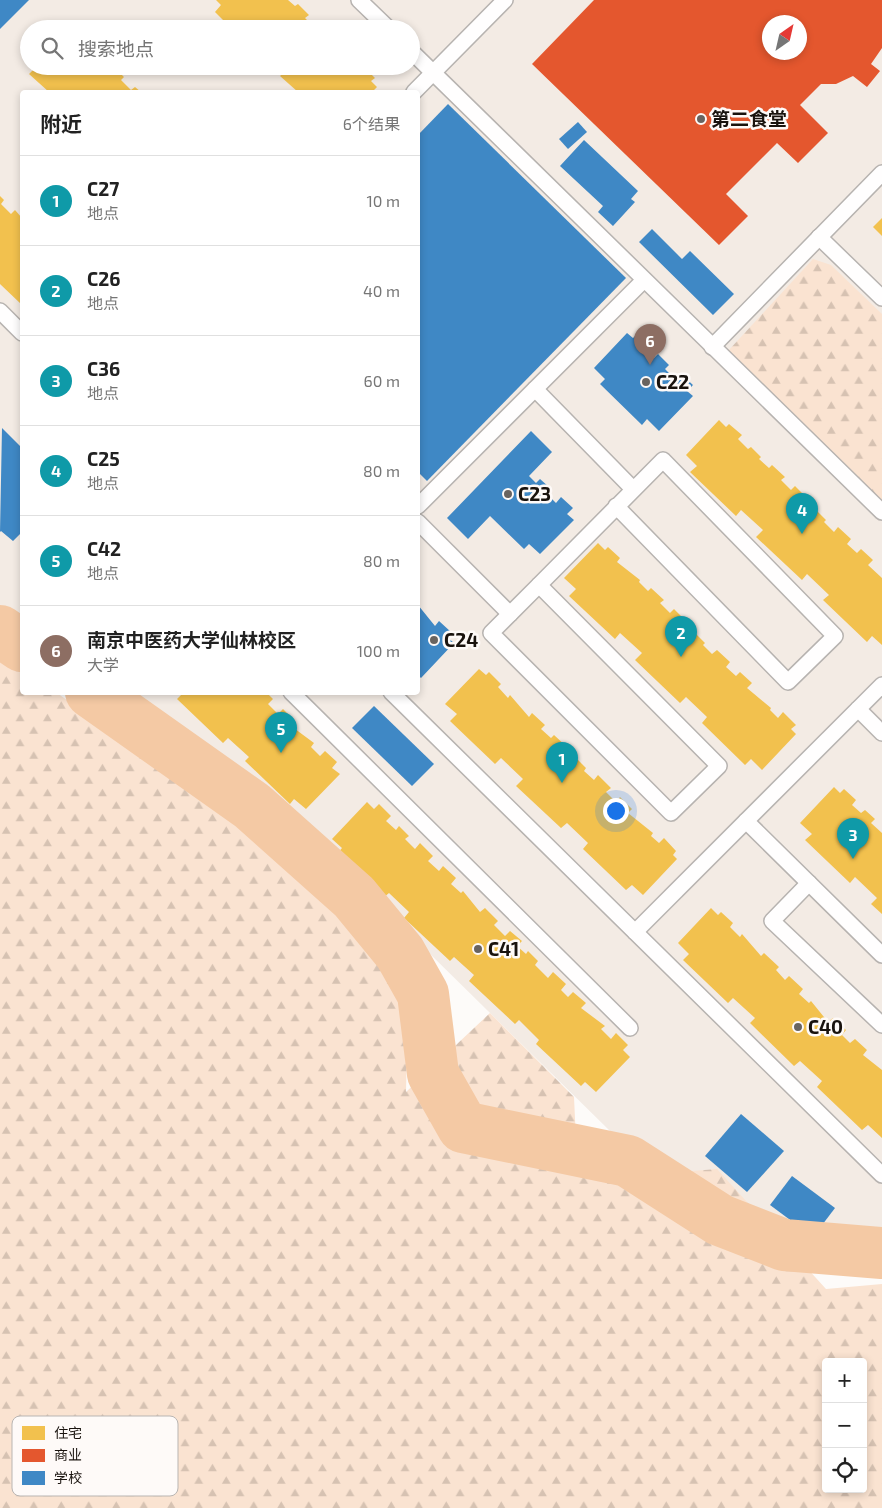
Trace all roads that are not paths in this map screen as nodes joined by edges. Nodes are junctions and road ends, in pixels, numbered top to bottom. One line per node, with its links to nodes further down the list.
1 (359, 0): 3 (lane)
2 (504, 0): 5 (lane)
3 (380, 20)
4 (420, 60): 5 (lane)
5 (433, 72): 6 (lane); 9 (lane)
6 (416, 90)
7 (882, 173): 8 (lane)
8 (819, 237): 10 (lane); 13 (lane)
9 (644, 280): 13 (lane); 14 (lane)
10 (882, 298)
11 (0, 310): 12 (lane)
12 (20, 331)
13 (712, 348): 18 (lane)
14 (535, 389): 15 (lane); 16 (lane)
15 (633, 489): 17 (lane); 17 (lane)
16 (420, 504)
17 (616, 506): 20 (lane)
18 (882, 512)
19 (420, 524): 21 (lane)
20 (539, 585): 21 (lane); 21 (lane)
21 (510, 614)
22 (882, 685): 25 (lane)
23 (294, 695): 32 (lane)
24 (394, 695): 29 (lane)
25 (858, 709): 26 (lane); 27 (lane)
26 (882, 733)
27 (746, 821): 28 (lane); 29 (lane)
28 (809, 883): 30 (lane); 31 (lane)
29 (635, 932): 33 (lane)
30 (882, 955)
31 (882, 1025)
32 (630, 1028)
33 (882, 1174)

